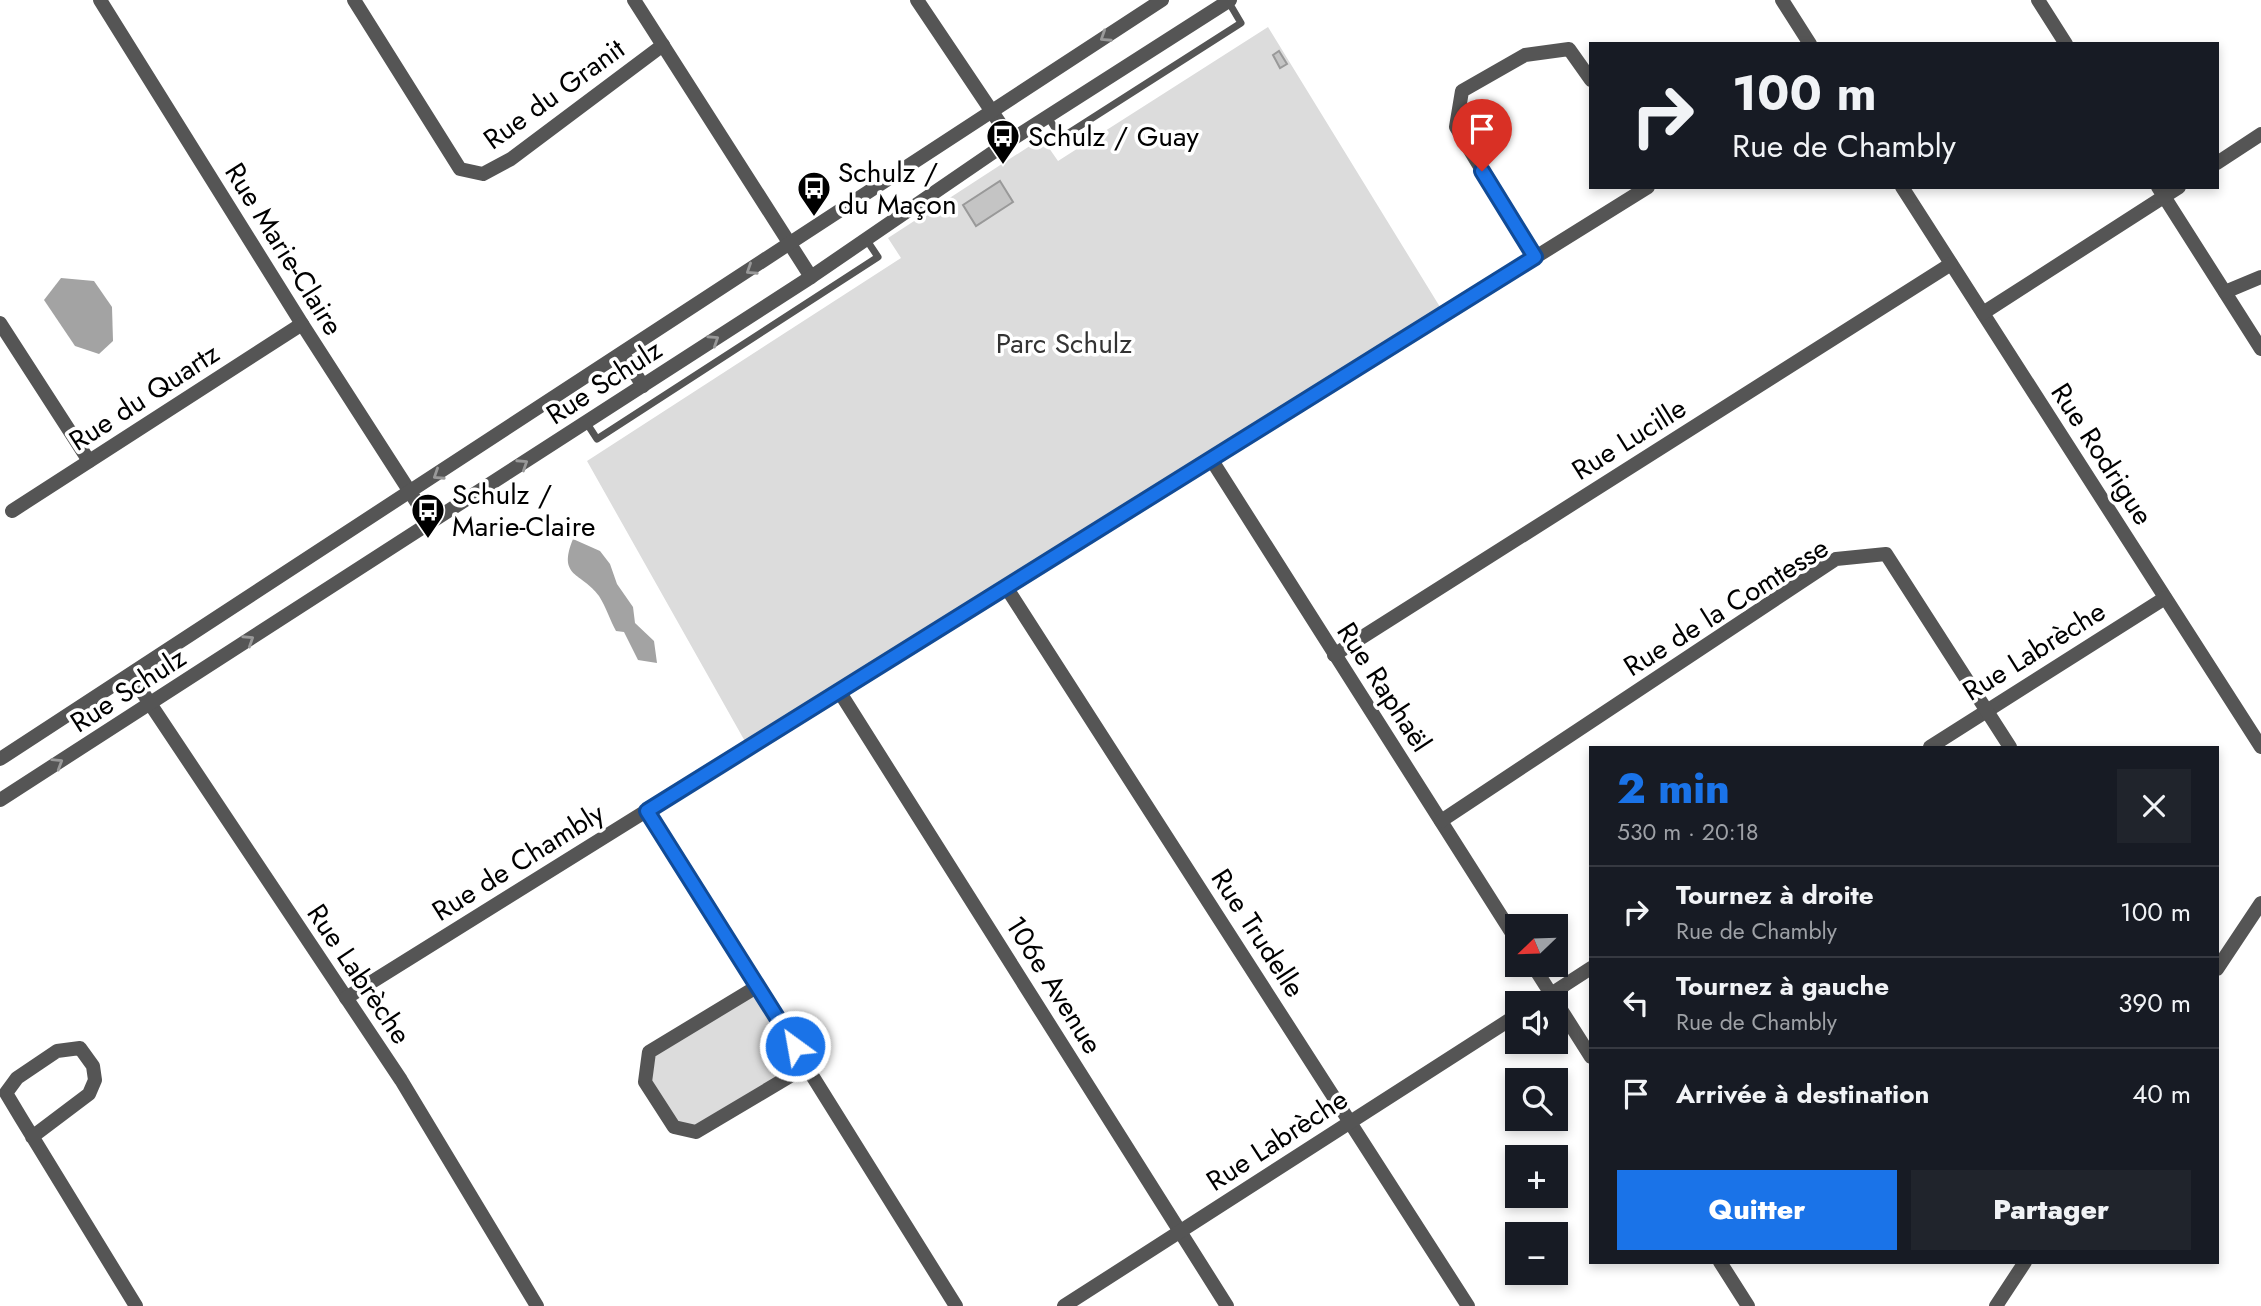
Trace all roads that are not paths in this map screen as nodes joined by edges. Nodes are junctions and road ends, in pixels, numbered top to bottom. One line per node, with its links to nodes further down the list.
1 (100, 0): 30 (street, Rue Marie-Claire)
2 (354, 0): 11 (street, Rue du Granit)
3 (634, 0): 11 (street)
4 (917, 0): 13 (street)
5 (1162, 0): 13 (street, Rue Schulz, one-way to 13)
6 (1782, 0): 9 (street)
7 (2038, 0): 10 (street)
8 (1229, 1): 14 (street, Rue Schulz); 14 (lane)
9 (1809, 42)
10 (2065, 42)
11 (663, 45): 22 (street)
12 (1589, 77): 23 (street)
13 (991, 110): 16 (street); 22 (street, Rue Schulz)
14 (1048, 117): 16 (street, Rue Schulz)
15 (2261, 134): 17 (street)
16 (1011, 140): 21 (street, Rue Schulz)
17 (2219, 162)
18 (1645, 189): 23 (street, Rue de Chambly)
19 (1903, 189): 24 (street, Rue Rodrigue)
20 (2161, 192): 27 (street); 28 (street)
21 (866, 239): 25 (street, Rue Schulz); 34 (lane)
22 (790, 245): 25 (street); 32 (street, Rue Schulz, one-way to 32)
23 (1535, 257): 35 (street, Rue de Chambly)
24 (1951, 264): 28 (street, Rue Rodrigue); 42 (street, Rue Lucille)
25 (811, 277): 33 (street, Rue Schulz, one-way to 25)
26 (2261, 277): 27 (street)
27 (2225, 292): 31 (street)
28 (1983, 313): 41 (street, Rue Rodrigue)
29 (0, 323): 36 (street)
30 (302, 324): 36 (street, Rue du Quartz); 37 (street, Rue Marie-Claire)
31 (2261, 349)
32 (623, 354): 33 (street); 37 (street, Rue Schulz, one-way to 37)
33 (643, 386): 34 (street, Rue Schulz)
34 (586, 422): 39 (street, Rue Schulz, one-way to 34)
35 (1212, 459): 40 (street, Rue de Chambly); 42 (street, Rue Raphaël)
36 (89, 461): 38 (street, Rue du Quartz)
37 (410, 493): 39 (street, Rue Marie-Claire); 43 (street, Rue Schulz)
38 (12, 511)
39 (430, 523): 45 (street, Rue Schulz, one-way to 39)
40 (1006, 587): 44 (street, Rue de Chambly); 65 (street, Rue Trudelle)
41 (2165, 598): 46 (street, Rue Labrèche); 49 (street, Rue Rodrigue)
42 (1334, 655): 53 (street, Rue Raphaël)
43 (131, 675): 45 (street, Rue Labrèche); 50 (street, Rue Schulz)
44 (839, 691): 52 (street, Rue de Chambly); 67 (street, 106e Avenue)
45 (150, 705): 51 (street, Rue Schulz, one-way to 45); 60 (street, Rue Labrèche)
46 (1987, 710): 47 (street, Rue Labrèche); 48 (street, Rue de la Comtesse); 53 (street, Rue de la Comtesse)
47 (1932, 746)
48 (2009, 746)
49 (2261, 747)
50 (0, 759)
51 (0, 800)
52 (647, 811): 58 (street); 60 (street, Rue de Chambly)
53 (1441, 821): 55 (street, Rue Raphaël)
54 (2261, 903): 56 (street)
55 (1505, 922)
56 (2219, 966)
57 (1589, 969): 59 (street)
58 (758, 986): 64 (street); 64 (street)
59 (1556, 991)
60 (346, 998): 71 (street, Rue Labrèche)
61 (1568, 1021): 63 (street)
62 (1505, 1023): 65 (street, Rue Labrèche)
63 (1589, 1054)
64 (807, 1066): 72 (street)
65 (1350, 1122): 67 (street, Rue Labrèche); 75 (street, Rue Trudelle)
66 (32, 1137): 66 (street); 70 (street)
67 (1180, 1232): 73 (street, Rue Labrèche); 74 (street, 106e Avenue)
68 (1721, 1264): 76 (street)
69 (2024, 1264): 77 (street)
70 (136, 1306)
71 (537, 1306)
72 (956, 1306)
73 (1064, 1306)
74 (1227, 1306)
75 (1468, 1306)
76 (1748, 1306)
77 (1996, 1306)

